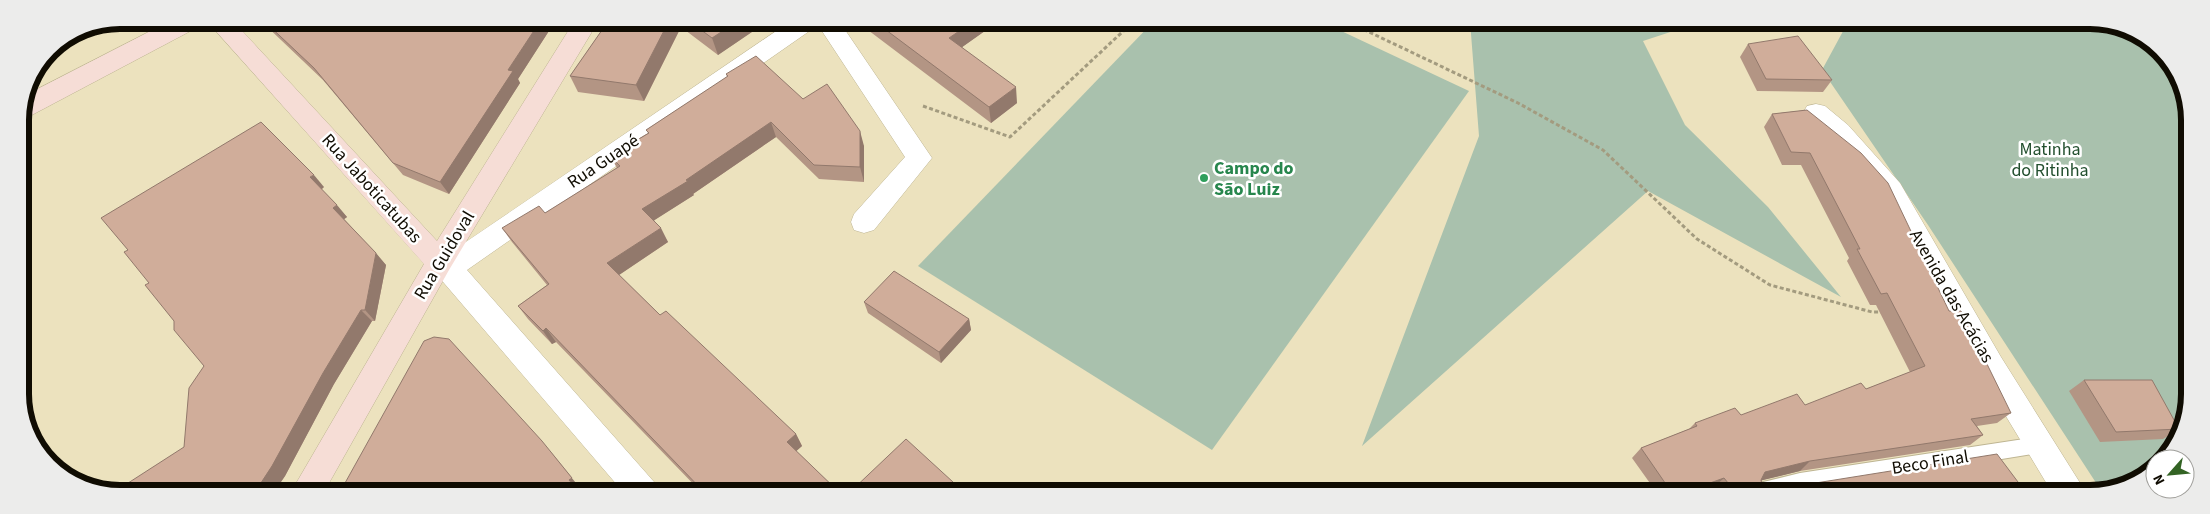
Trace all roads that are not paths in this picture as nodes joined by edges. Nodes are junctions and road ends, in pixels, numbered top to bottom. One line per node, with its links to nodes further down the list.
1 (175, 29): 6 (street)
2 (226, 29): 9 (street, Rua Jaboticatubas)
3 (582, 29): 9 (street, Rua Guidoval)
4 (796, 29): 9 (street, Rua Guapé)
5 (832, 29): 8 (street)
6 (30, 105)
7 (1816, 113): 10 (street, Avenida das Acácias)
8 (864, 222)
9 (443, 265): 11 (street, Rua Guidoval); 12 (street, Rua Jaboticatubas)
10 (2038, 444): 13 (lane, Beco Final); 14 (street, Avenida das Acácias)
11 (311, 485)
12 (637, 485)
13 (1786, 485)
14 (2065, 485)

